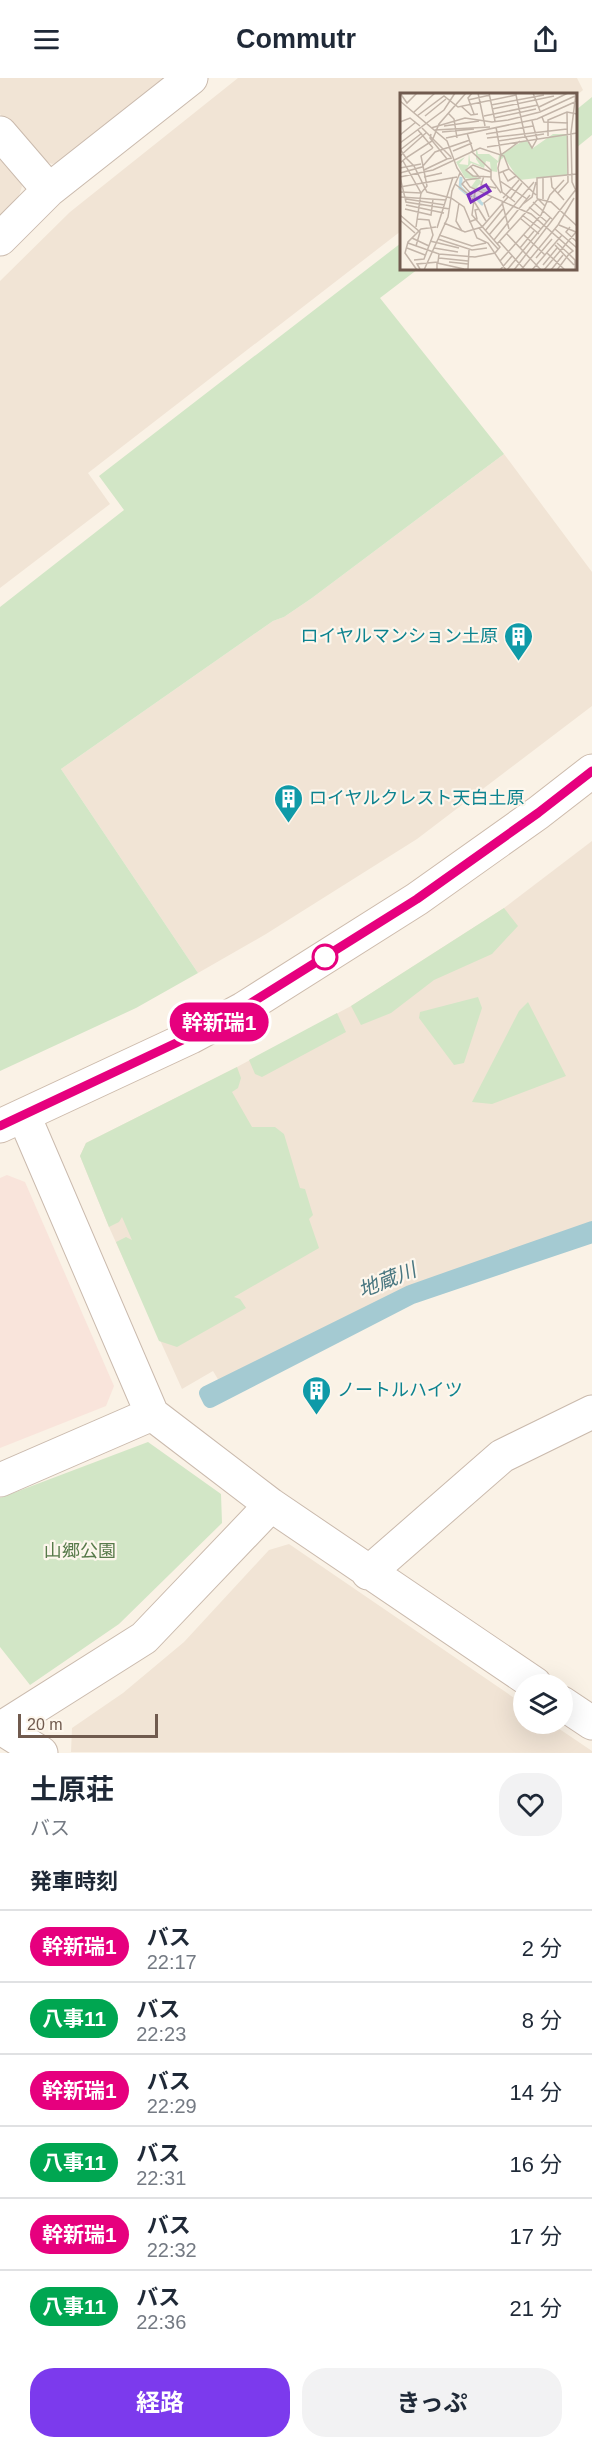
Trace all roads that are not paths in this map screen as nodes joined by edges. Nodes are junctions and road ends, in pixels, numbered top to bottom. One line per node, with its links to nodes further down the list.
1 (191, 78): 3 (street)
2 (0, 134): 3 (street)
3 (49, 190): 4 (street)
4 (0, 239)
5 (592, 771): 6 (street)
6 (12, 1121): 8 (street)
7 (592, 1412): 11 (street)
8 (152, 1414): 9 (street); 10 (street)
9 (0, 1480)
10 (271, 1505): 11 (street); 15 (street)
11 (368, 1573): 12 (street)
12 (520, 1674)
13 (573, 1710): 14 (street)
14 (592, 1723)
15 (1, 1728): 16 (street)
16 (41, 1753)

